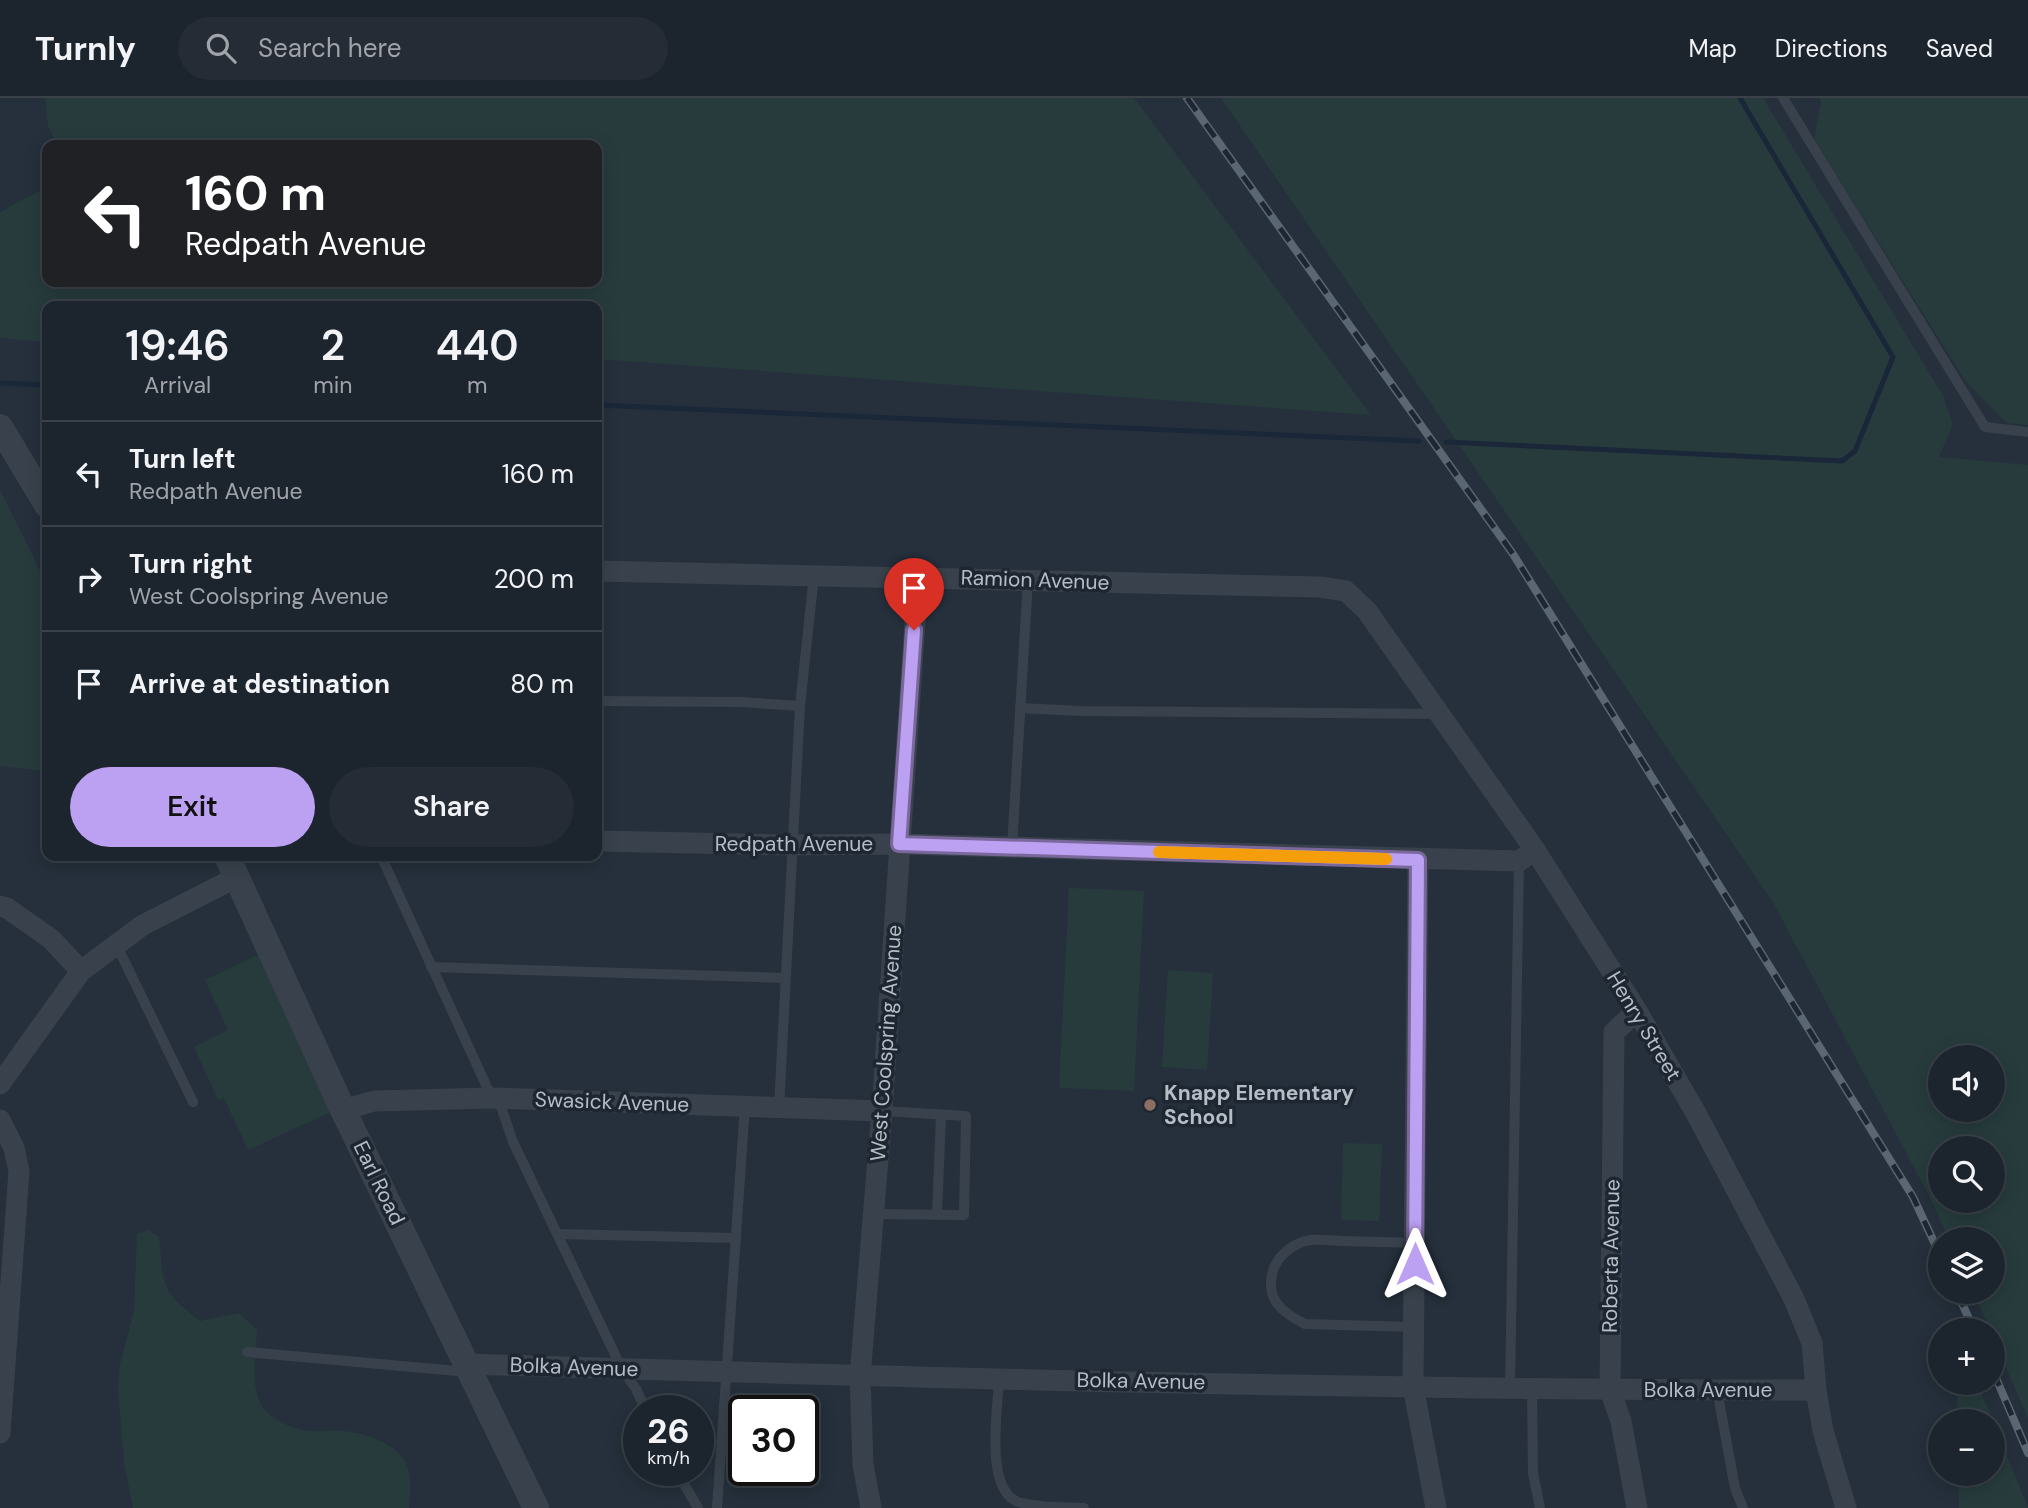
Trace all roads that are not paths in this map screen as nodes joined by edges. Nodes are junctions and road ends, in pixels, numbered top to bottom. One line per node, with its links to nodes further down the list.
1 (1783, 98): 3 (lane)
2 (0, 427): 4 (street)
3 (2028, 432)
4 (42, 497)
5 (602, 571): 6 (street, Ramion Avenue)
6 (814, 575): 7 (street, Ramion Avenue); 11 (lane)
7 (918, 577): 8 (street, Ramion Avenue); 15 (street, West Coolspring Avenue)
8 (1028, 580): 9 (street, Ramion Avenue); 12 (lane)
9 (1346, 591): 13 (street, Henry Street)
10 (602, 701): 11 (lane)
11 (800, 706): 16 (lane)
12 (1020, 708): 13 (lane); 17 (lane)
13 (1440, 715): 18 (street, Henry Street)
14 (602, 841): 16 (street, Redpath Avenue)
15 (899, 844): 16 (street, Redpath Avenue); 17 (street, Redpath Avenue); 34 (street, West Coolspring Avenue)
16 (791, 845): 26 (lane)
17 (1012, 847): 19 (street, Redpath Avenue)
18 (1527, 855): 19 (street, Redpath Avenue); 27 (street, Henry Street); 50 (lane)
19 (1418, 860): 41 (street)
20 (383, 861): 24 (lane)
21 (231, 867): 23 (street); 33 (street, Earl Road)
22 (0, 906): 25 (street)
23 (117, 946): 25 (street); 30 (lane)
24 (431, 967): 26 (lane); 29 (lane)
25 (81, 971): 28 (street)
26 (785, 978): 32 (lane)
27 (1637, 1011): 52 (street, Roberta Avenue); 54 (street, Henry Street)
28 (0, 1084)
29 (495, 1098): 31 (street, Swasick Avenue); 33 (street, Swasick Avenue); 39 (lane)
30 (193, 1102)
31 (745, 1107): 32 (street, Swasick Avenue); 40 (lane)
32 (779, 1108): 34 (street, Swasick Avenue)
33 (343, 1110): 44 (street, Earl Road)
34 (882, 1111): 35 (lane); 37 (street, West Coolspring Avenue)
35 (941, 1115): 38 (lane); 38 (lane)
36 (0, 1120): 56 (street)
37 (873, 1214): 38 (lane); 47 (street, West Coolspring Avenue)
38 (937, 1215)
39 (557, 1234): 40 (lane); 45 (lane)
40 (736, 1238): 46 (lane)
41 (1415, 1243): 42 (street); 42 (lane)
42 (1414, 1327): 49 (street)
43 (247, 1353): 44 (lane)
44 (468, 1368): 45 (street, Bolka Avenue); 58 (street, Earl Road)
45 (622, 1369): 46 (street, Bolka Avenue); 55 (lane)
46 (727, 1372): 47 (street, Bolka Avenue); 60 (lane)
47 (860, 1376): 48 (street, Bolka Avenue); 61 (street, West Coolspring Avenue)
48 (999, 1379): 49 (street, Bolka Avenue); 62 (lane)
49 (1413, 1386): 50 (street, Bolka Avenue); 63 (street)
50 (1510, 1388): 51 (street, Bolka Avenue)
51 (1532, 1388): 52 (street, Bolka Avenue); 64 (lane)
52 (1610, 1390): 53 (street, Bolka Avenue); 65 (street, Roberta Avenue)
53 (1717, 1390): 54 (street, Bolka Avenue); 66 (lane)
54 (1816, 1390): 67 (street, Henry Street)
55 (638, 1395)
56 (0, 1433)
57 (685, 1486): 59 (lane)
58 (536, 1508)
59 (698, 1508)
60 (717, 1508)
61 (871, 1508)
62 (1084, 1508)
63 (1436, 1508)
64 (1540, 1508)
65 (1637, 1508)
66 (1743, 1508)
67 (1846, 1508)

